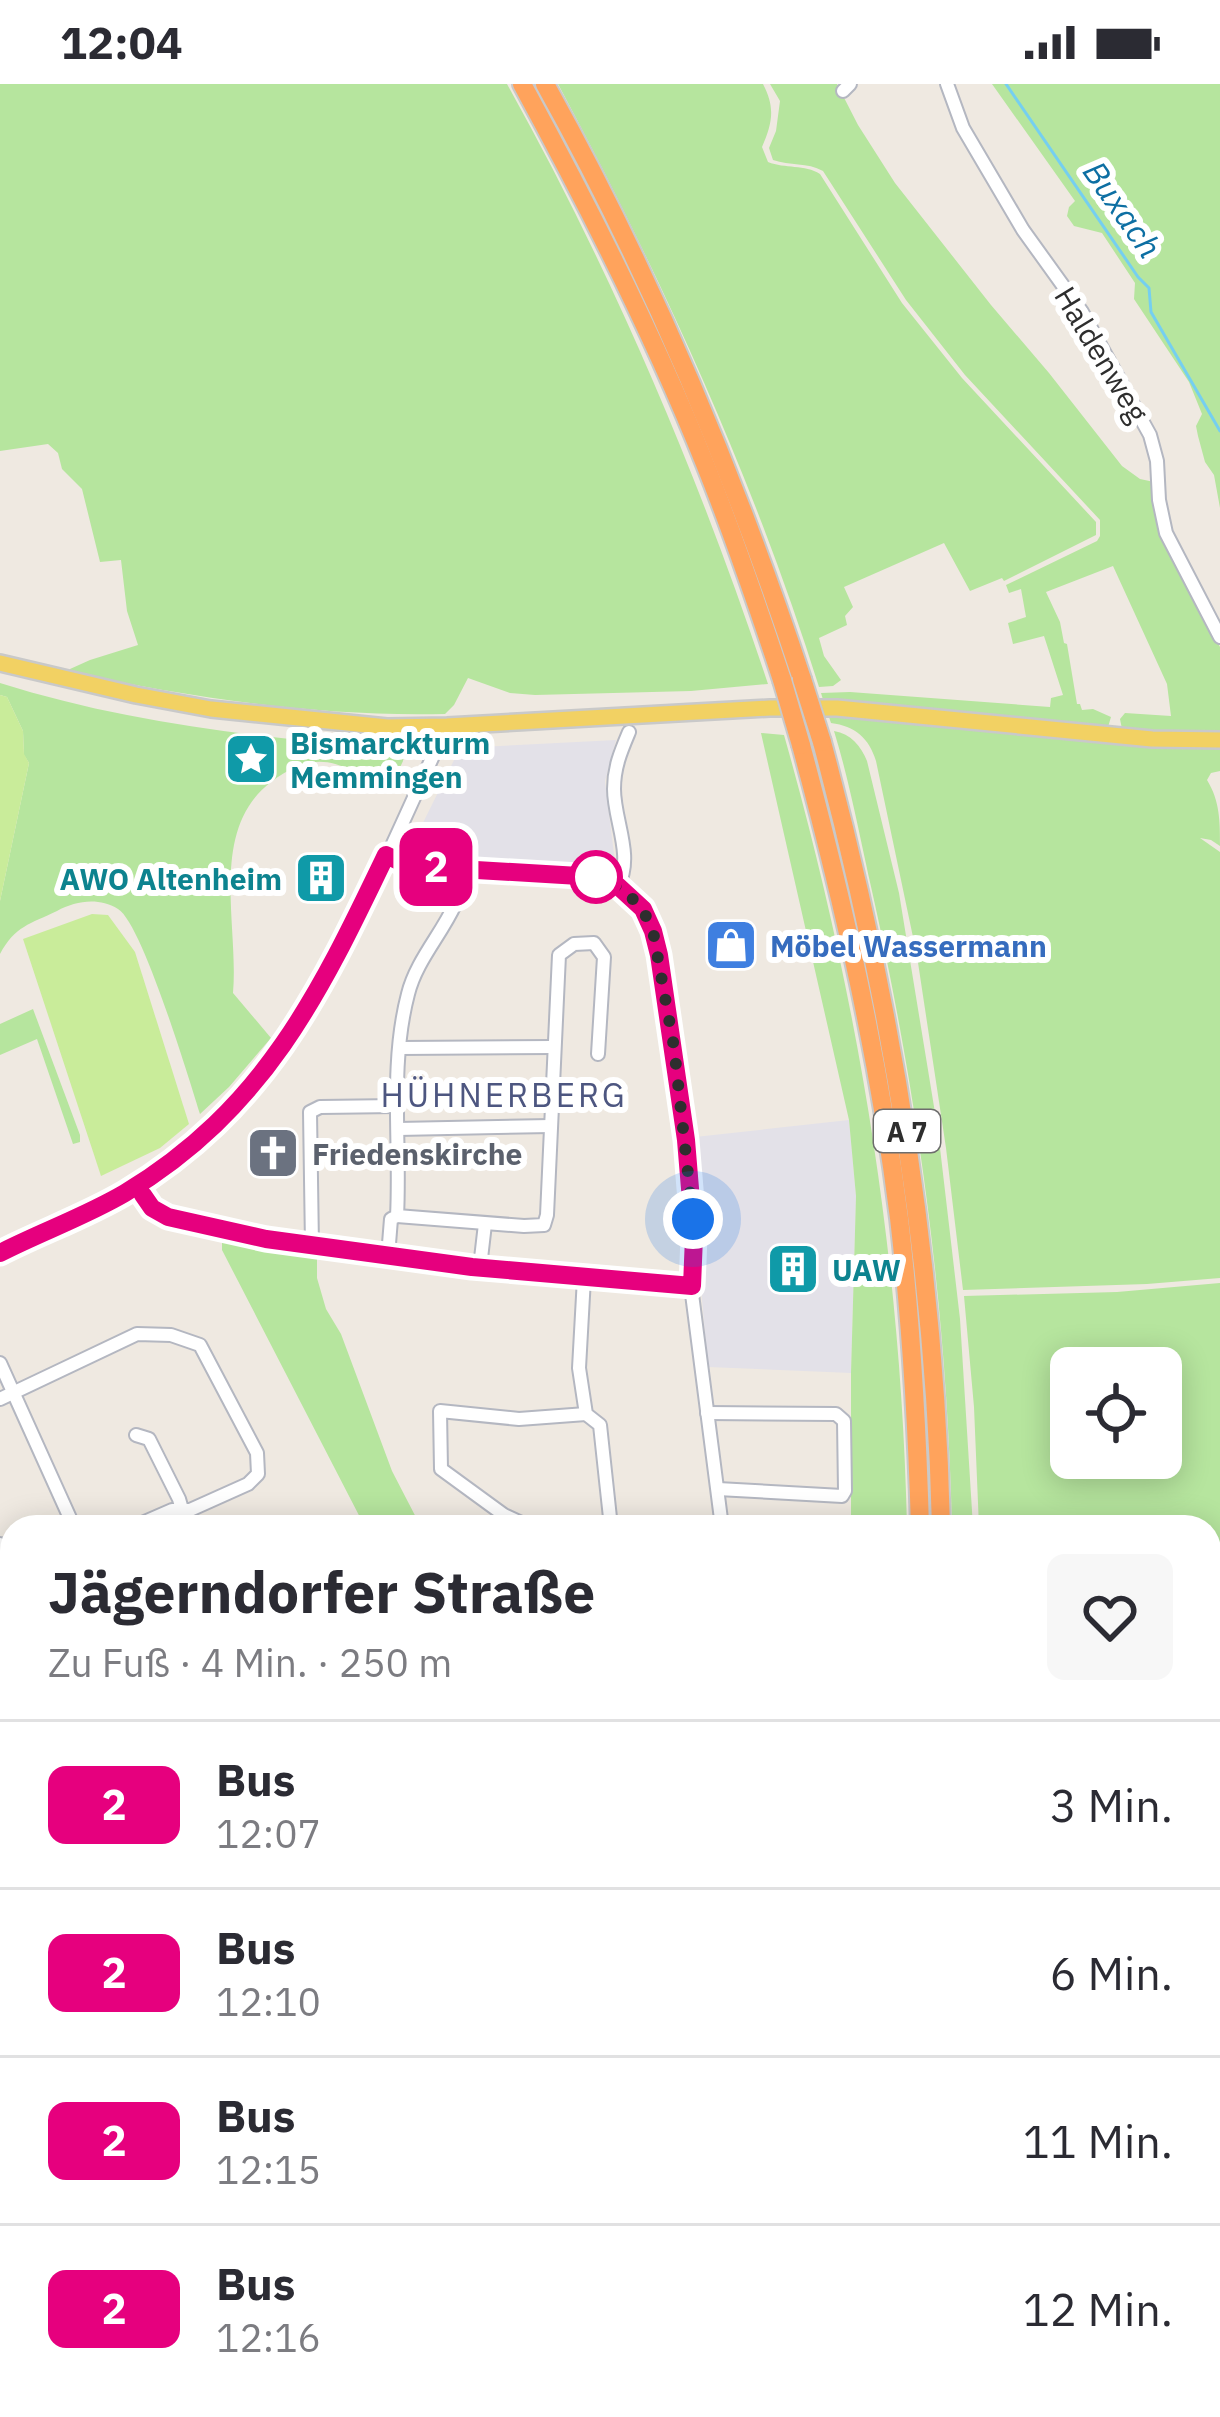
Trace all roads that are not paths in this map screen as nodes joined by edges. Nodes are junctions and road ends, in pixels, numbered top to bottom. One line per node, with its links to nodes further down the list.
1 (522, 84): 40 (highway, A 7, bridge)
2 (545, 84): 41 (highway, A 7, bridge)
3 (947, 84): 4 (street, Haldenweg)
4 (1220, 638)
5 (0, 663): 6 (main road)
6 (447, 726): 8 (main road); 9 (street)
7 (629, 732): 11 (street)
8 (1220, 740)
9 (386, 855): 10 (street); 18 (street)
10 (464, 868): 11 (street); 13 (street)
11 (618, 886): 26 (street)
12 (554, 1047): 13 (street); 14 (street); 16 (street)
13 (400, 1048): 15 (street)
14 (598, 1054)
15 (397, 1106): 17 (street); 21 (street)
16 (551, 1126): 17 (street); 20 (street)
17 (398, 1129): 19 (street)
18 (136, 1185): 21 (street); 22 (street)
19 (397, 1216): 20 (street); 23 (street)
20 (485, 1224): 24 (street)
21 (312, 1246): 23 (street)
22 (0, 1253)
23 (388, 1256): 24 (street)
24 (480, 1267): 25 (street)
25 (584, 1278): 26 (street); 30 (street)
26 (692, 1286): 29 (street)
27 (0, 1363): 28 (street)
28 (7, 1396): 33 (street); 34 (street)
29 (707, 1413): 32 (street); 32 (street)
30 (586, 1414): 37 (street); 38 (street)
31 (136, 1435): 33 (street)
32 (718, 1489): 39 (street)
33 (182, 1510): 35 (street); 36 (street)
34 (68, 1515)
35 (161, 1515)
36 (183, 1515)
37 (506, 1515)
38 (610, 1515)
39 (721, 1515)
40 (919, 1515)
41 (941, 1515)

